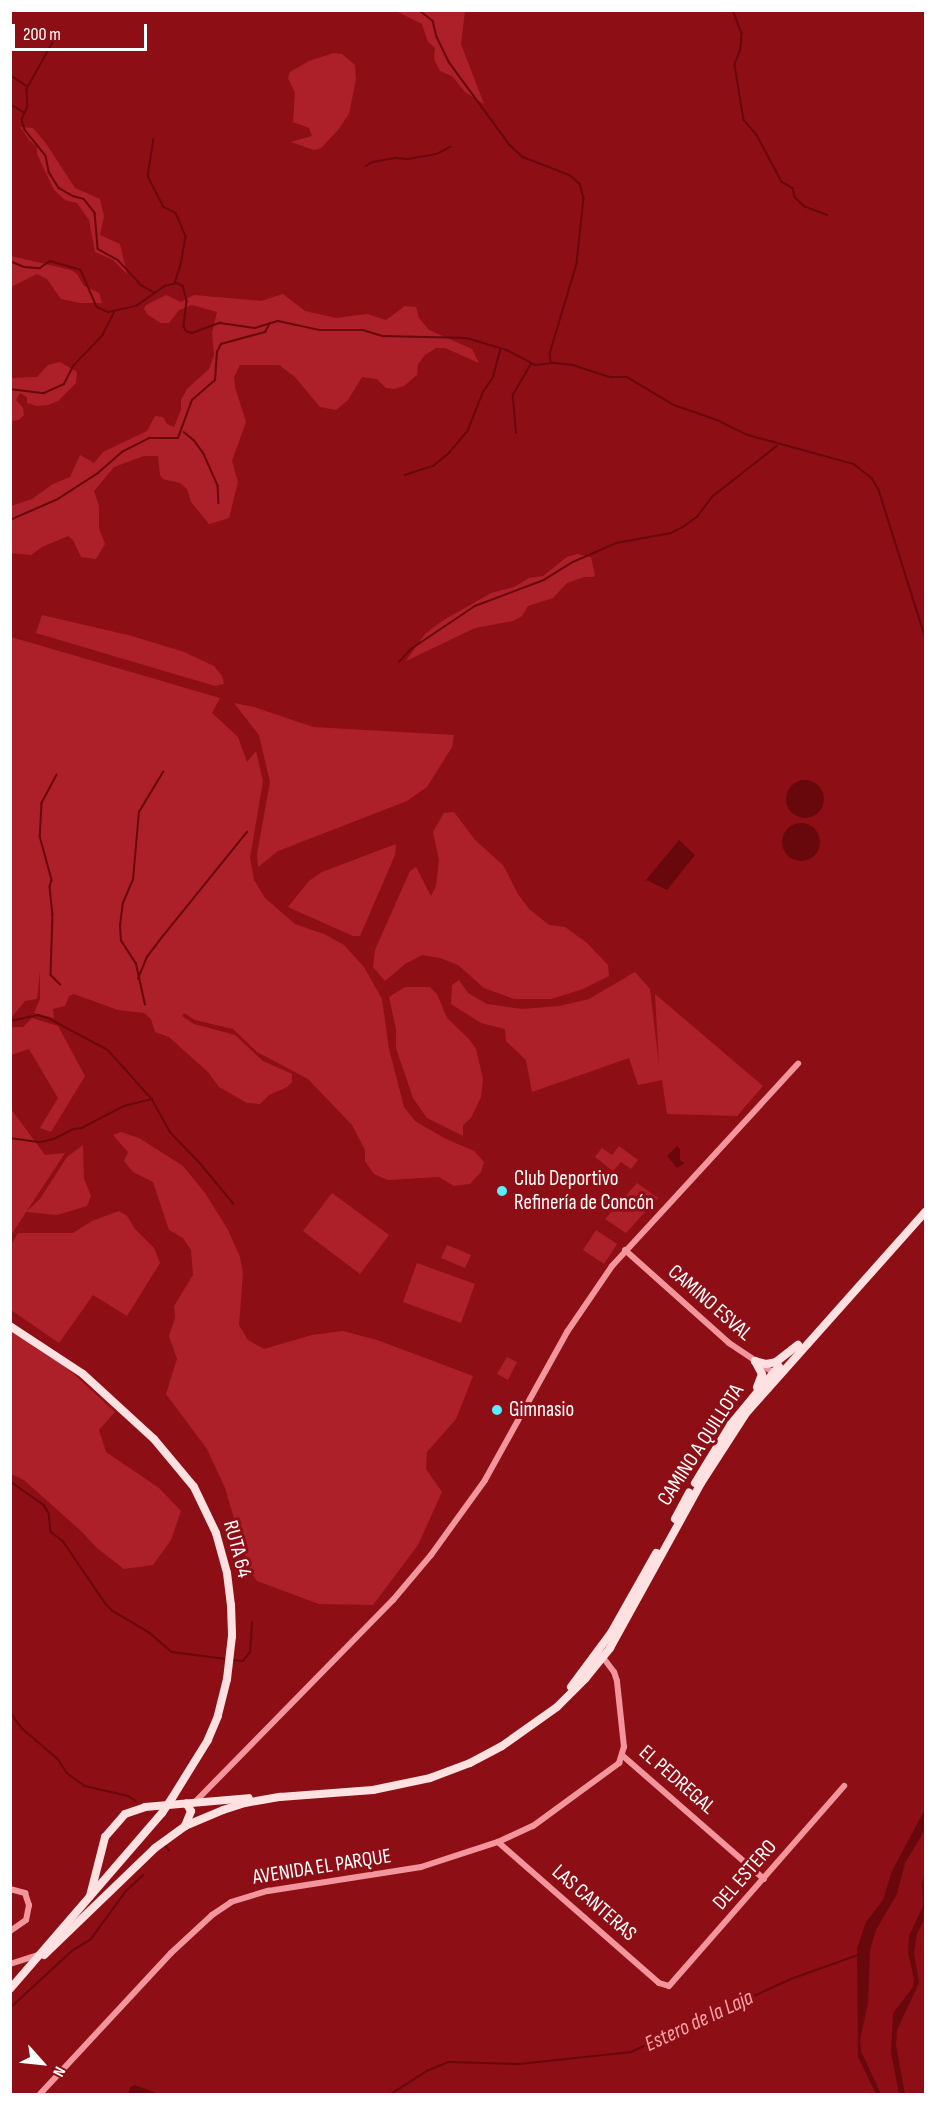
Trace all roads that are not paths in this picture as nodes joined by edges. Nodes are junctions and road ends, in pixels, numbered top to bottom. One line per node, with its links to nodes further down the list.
1 (798, 1064): 3 (street)
2 (926, 1210): 5 (main road, CAMINO A QUILLOTA); 7 (main road, CAMINO A QUILLOTA)
3 (625, 1250): 6 (street, CAMINO ESVAL); 13 (street)
4 (10, 1326): 17 (main road, RUTA 64, bridge)
5 (798, 1345): 6 (main road); 7 (main road, CAMINO A QUILLOTA)
6 (755, 1361): 7 (street, CAMINO ESVAL); 8 (main road)
7 (776, 1374): 8 (main road, CAMINO A QUILLOTA); 9 (main road, CAMINO A QUILLOTA)
8 (749, 1400): 9 (main road, CAMINO A QUILLOTA)
9 (601, 1655): 10 (street, EL PEDREGAL); 12 (main road, CAMINO A QUILLOTA)
10 (623, 1756): 16 (street, AVENIDA EL PARQUE); 18 (street, EL PEDREGAL)
11 (844, 1786): 18 (street, DEL ESTERO)
12 (280, 1797): 13 (main road); 15 (main road)
13 (195, 1802): 14 (main road)
14 (186, 1803): 15 (main road); 20 (main road)
15 (185, 1826): 22 (main road)
16 (498, 1842): 24 (street, LAS CANTERAS); 27 (street, AVENIDA EL PARQUE)
17 (135, 1844): 20 (main road, RUTA 64); 22 (main road, RUTA 64)
18 (764, 1879): 24 (street, DEL ESTERO)
19 (10, 1889): 21 (street)
20 (90, 1896): 22 (main road, RUTA 64)
21 (10, 1931)
22 (42, 1955): 23 (street); 25 (main road, RUTA 64); 26 (main road, RUTA 64)
23 (10, 1964)
24 (669, 1986)
25 (10, 1989)
26 (10, 1996)
27 (40, 2094)

